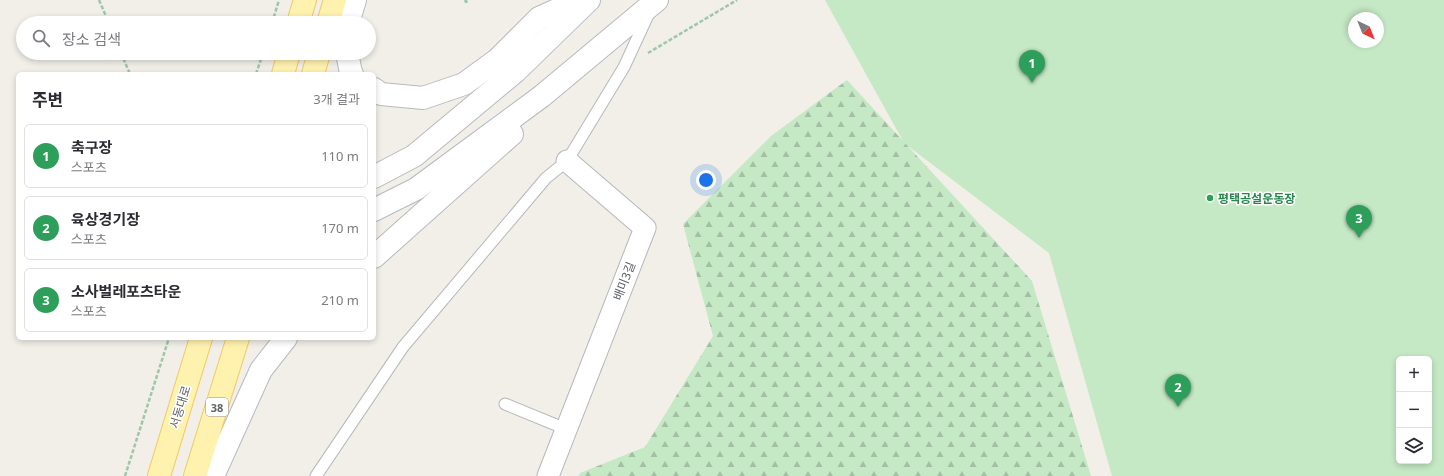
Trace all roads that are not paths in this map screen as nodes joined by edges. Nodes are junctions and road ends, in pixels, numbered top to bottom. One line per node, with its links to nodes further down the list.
1 (305, 0): 7 (main road)
2 (335, 0): 8 (main road)
3 (355, 0): 9 (main road)
4 (579, 0): 16 (main road)
5 (589, 0): 19 (main road)
6 (656, 1): 17 (main road); 18 (lane)
7 (300, 16)
8 (330, 16)
9 (350, 16)
10 (287, 60): 13 (main road)
11 (317, 60): 14 (main road)
12 (348, 60): 15 (main road)
13 (284, 72)
14 (314, 72)
15 (351, 72)
16 (376, 90)
17 (542, 96): 20 (main road); 21 (main road)
18 (567, 161): 26 (street, 배미3길); 30 (lane)
19 (376, 176)
20 (376, 209)
21 (376, 255)
22 (200, 340): 27 (main road, 서동대로)
23 (237, 340): 28 (main road, 38)
24 (284, 340): 29 (main road)
25 (505, 404): 26 (lane)
26 (566, 429): 31 (street, 배미3길)
27 (159, 476)
28 (196, 476)
29 (213, 476)
30 (316, 476)
31 (548, 476)

